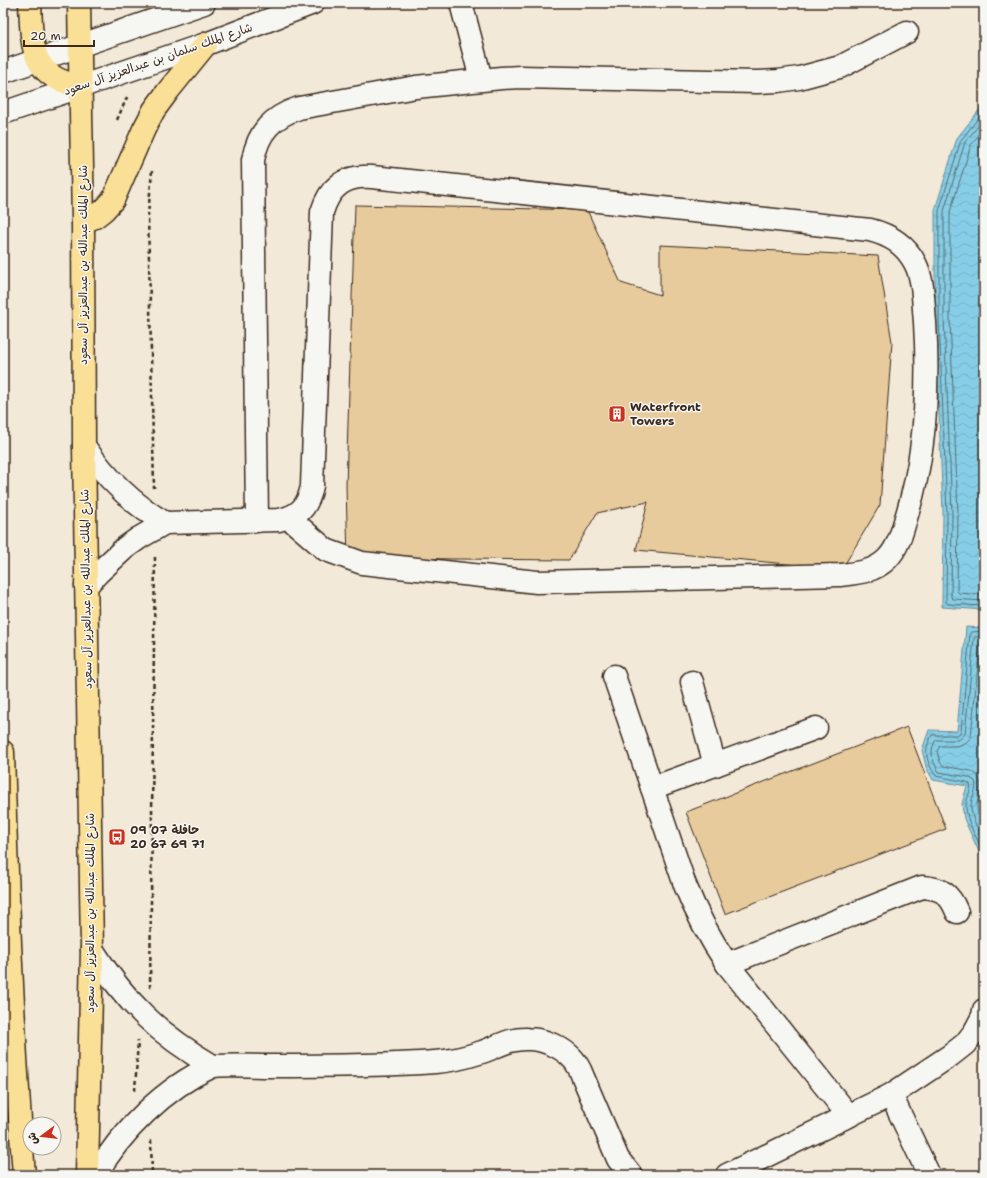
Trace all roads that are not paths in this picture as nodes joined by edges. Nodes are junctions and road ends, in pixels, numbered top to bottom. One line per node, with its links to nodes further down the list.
1 (30, 3): 9 (main road)
2 (79, 3): 8 (main road, شارع الملك عبدالله بن عبدالعزيز آل سعود)
3 (204, 3): 8 (street)
4 (313, 3): 7 (street, شارع الملك سلمان بن عبدالعزيز آل سعود)
5 (461, 3): 11 (street)
6 (907, 32): 11 (street)
7 (206, 44): 12 (street, شارع الملك سلمان بن عبدالعزيز آل سعود); 14 (main road)
8 (80, 46): 9 (street); 12 (main road, شارع الملك عبدالله بن عبدالعزيز آل سعود)
9 (38, 60): 10 (street); 12 (main road)
10 (3, 72)
11 (481, 79): 17 (street)
12 (81, 86): 13 (street, شارع الملك سلمان بن عبدالعزيز آل سعود); 14 (main road, شارع الملك عبدالله بن عبدالعزيز آل سعود)
13 (3, 113)
14 (83, 222): 15 (main road, شارع الملك عبدالله بن عبدالعزيز آل سعود)
15 (84, 446): 18 (street); 19 (main road, شارع الملك عبدالله بن عبدالعزيز آل سعود)
16 (289, 518): 16 (street); 17 (street)
17 (257, 521): 18 (street)
18 (158, 523): 19 (street)
19 (86, 586): 27 (main road, شارع الملك عبدالله بن عبدالعزيز آل سعود)
20 (614, 676): 25 (street)
21 (692, 682): 24 (street)
22 (816, 728): 24 (street)
23 (3, 752): 33 (main road)
24 (715, 765): 25 (street)
25 (652, 788): 28 (street)
26 (957, 912): 28 (street)
27 (92, 949): 30 (street); 34 (main road, شارع الملك عبدالله بن عبدالعزيز آل سعود)
28 (727, 964): 32 (street)
29 (984, 1010): 31 (street)
30 (213, 1066): 35 (street); 36 (street)
31 (891, 1095): 32 (street); 38 (street)
32 (849, 1116): 37 (street)
33 (24, 1175)
34 (87, 1175)
35 (96, 1175)
36 (631, 1175)
37 (727, 1175)
38 (929, 1175)

